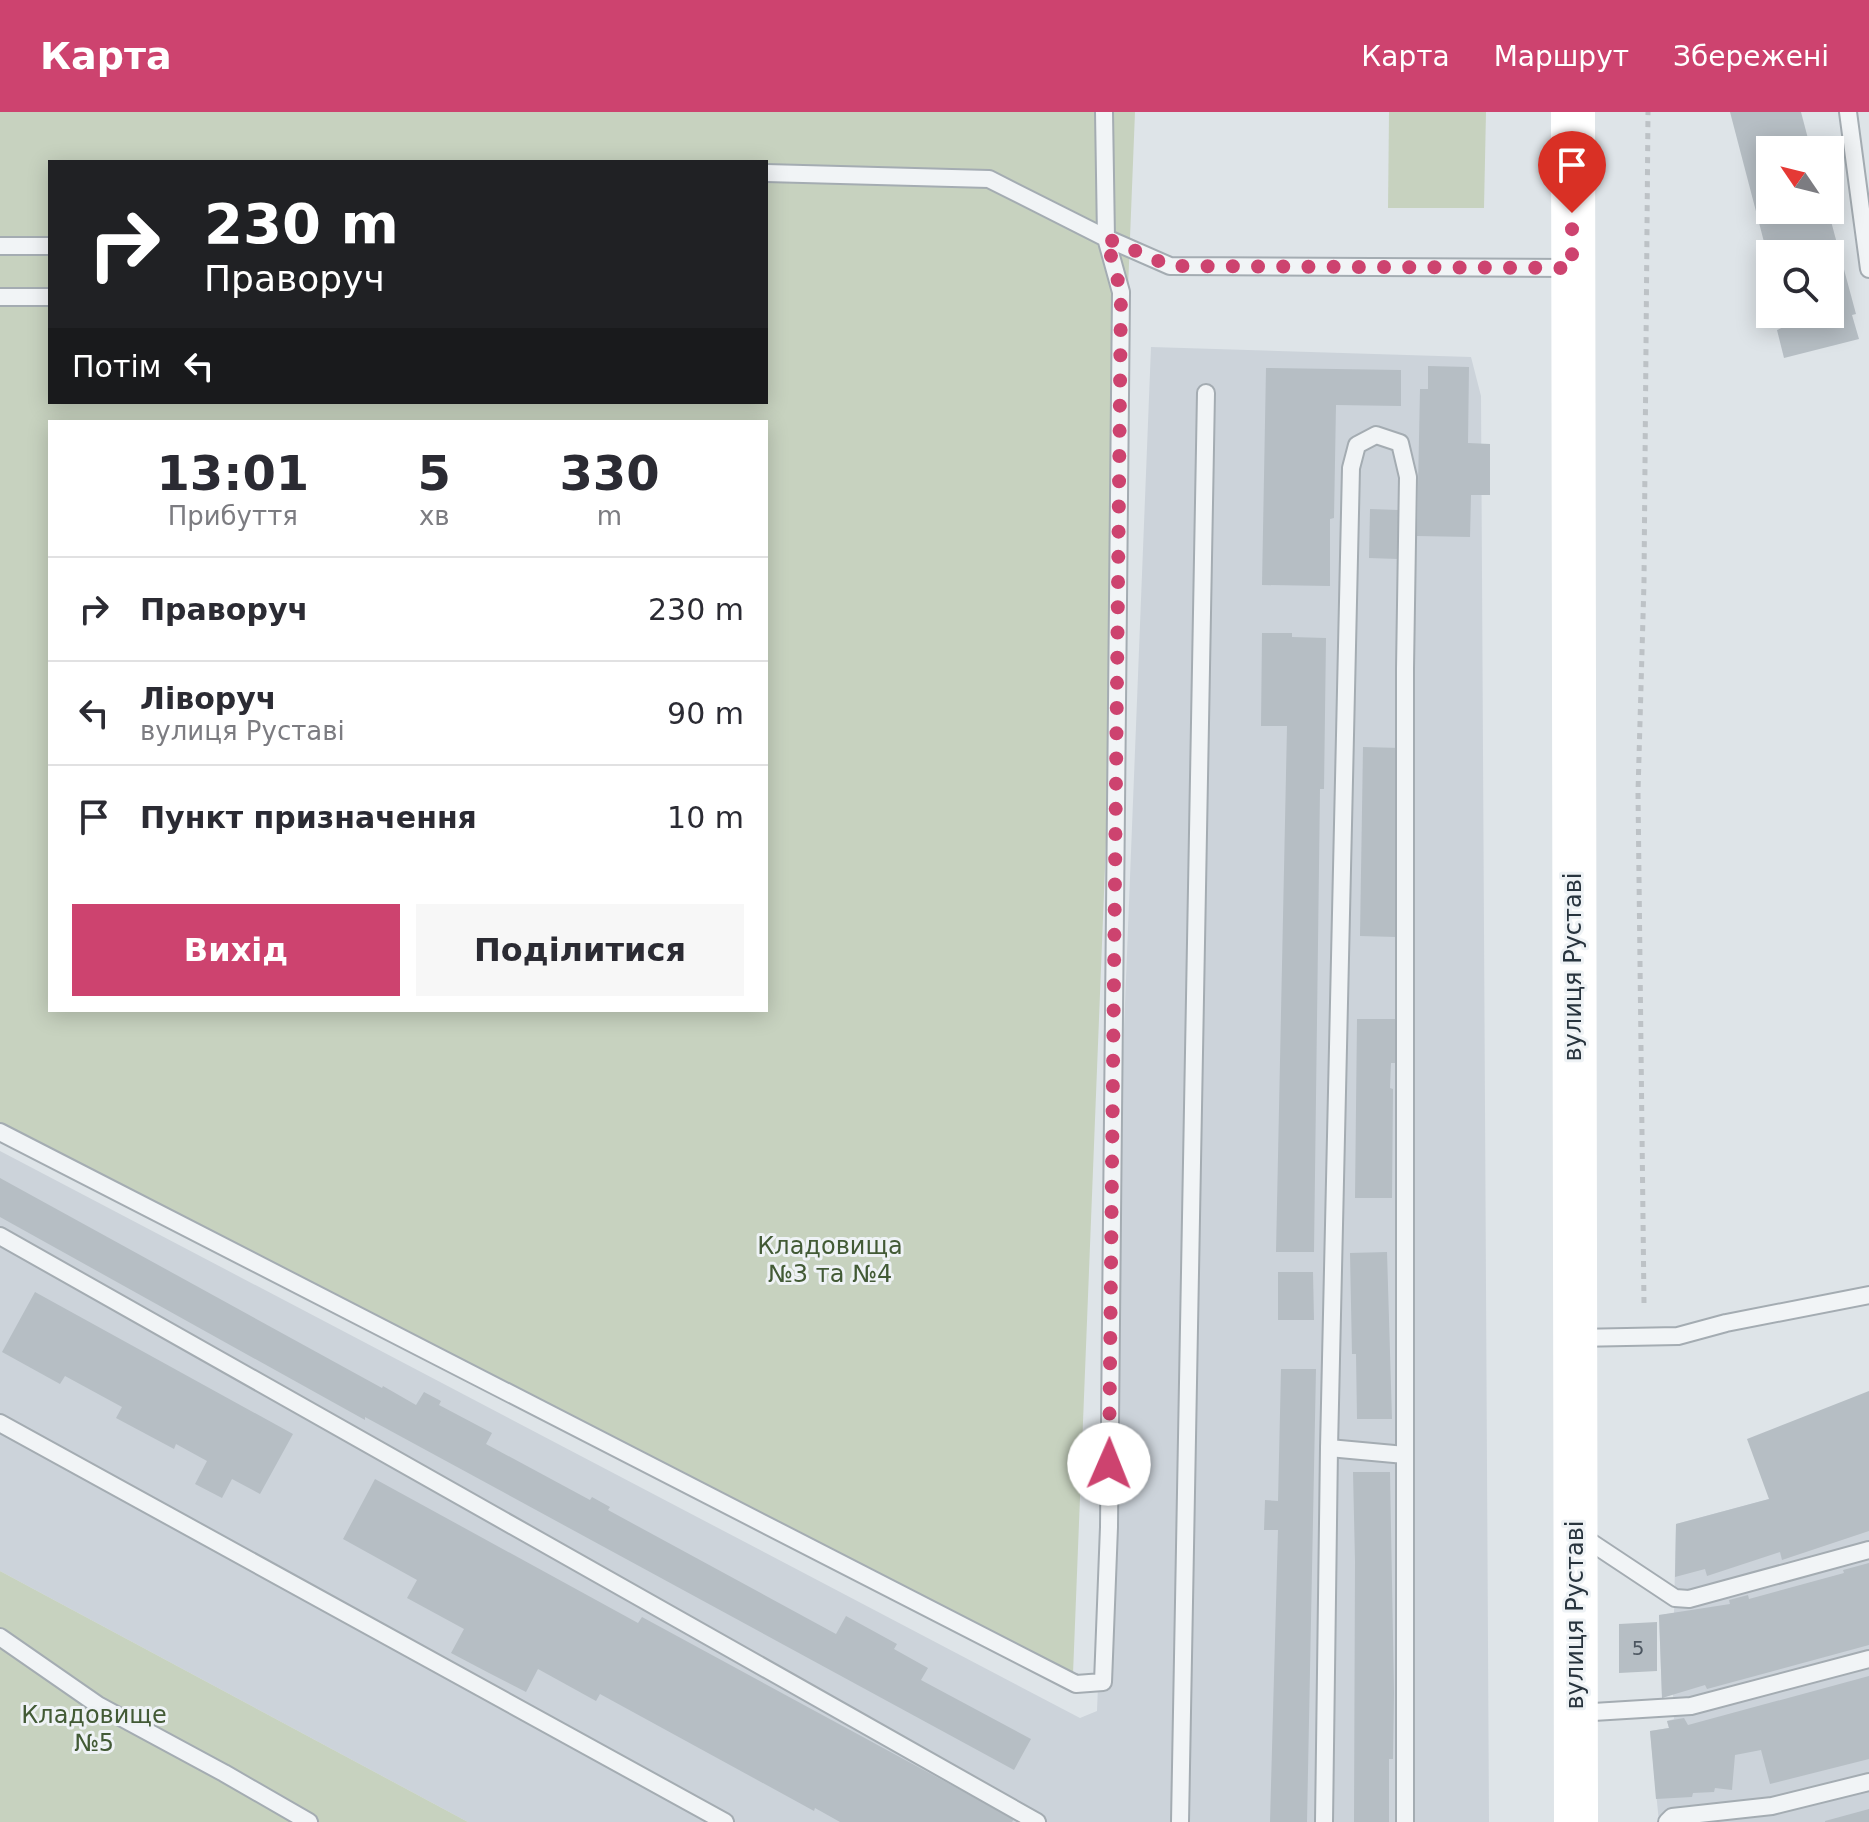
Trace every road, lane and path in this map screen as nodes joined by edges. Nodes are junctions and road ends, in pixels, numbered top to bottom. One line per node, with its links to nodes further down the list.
1 (1104, 112): 6 (lane)
2 (1573, 112): 9 (main road, вулиця Руставі)
3 (1648, 112): 17 (path)
4 (1848, 112): 10 (lane)
5 (768, 173): 6 (lane)
6 (1106, 238): 9 (lane); 14 (lane)
7 (0, 246): 8 (lane)
8 (48, 246)
9 (1572, 268): 18 (main road, вулиця Руставі)
10 (1869, 269)
11 (0, 297): 12 (lane)
12 (48, 297)
13 (1206, 393): 31 (lane)
14 (0, 1132)
15 (0, 1236): 30 (lane)
16 (1869, 1295): 18 (lane)
17 (1644, 1303)
18 (1574, 1338): 22 (main road, вулиця Руставі)
19 (0, 1423): 29 (lane)
20 (1329, 1448): 21 (lane); 21 (lane); 32 (lane)
21 (1405, 1455): 33 (lane)
22 (1575, 1532): 23 (lane); 26 (main road, вулиця Руставі)
23 (1869, 1550)
24 (0, 1637): 28 (lane)
25 (1869, 1659): 26 (lane)
26 (1576, 1713): 34 (main road, вулиця Руставі)
27 (1869, 1782): 35 (lane)
28 (309, 1822)
29 (725, 1822)
30 (1037, 1822)
31 (1180, 1822)
32 (1324, 1822)
33 (1405, 1822)
34 (1576, 1822)
35 (1667, 1822)

